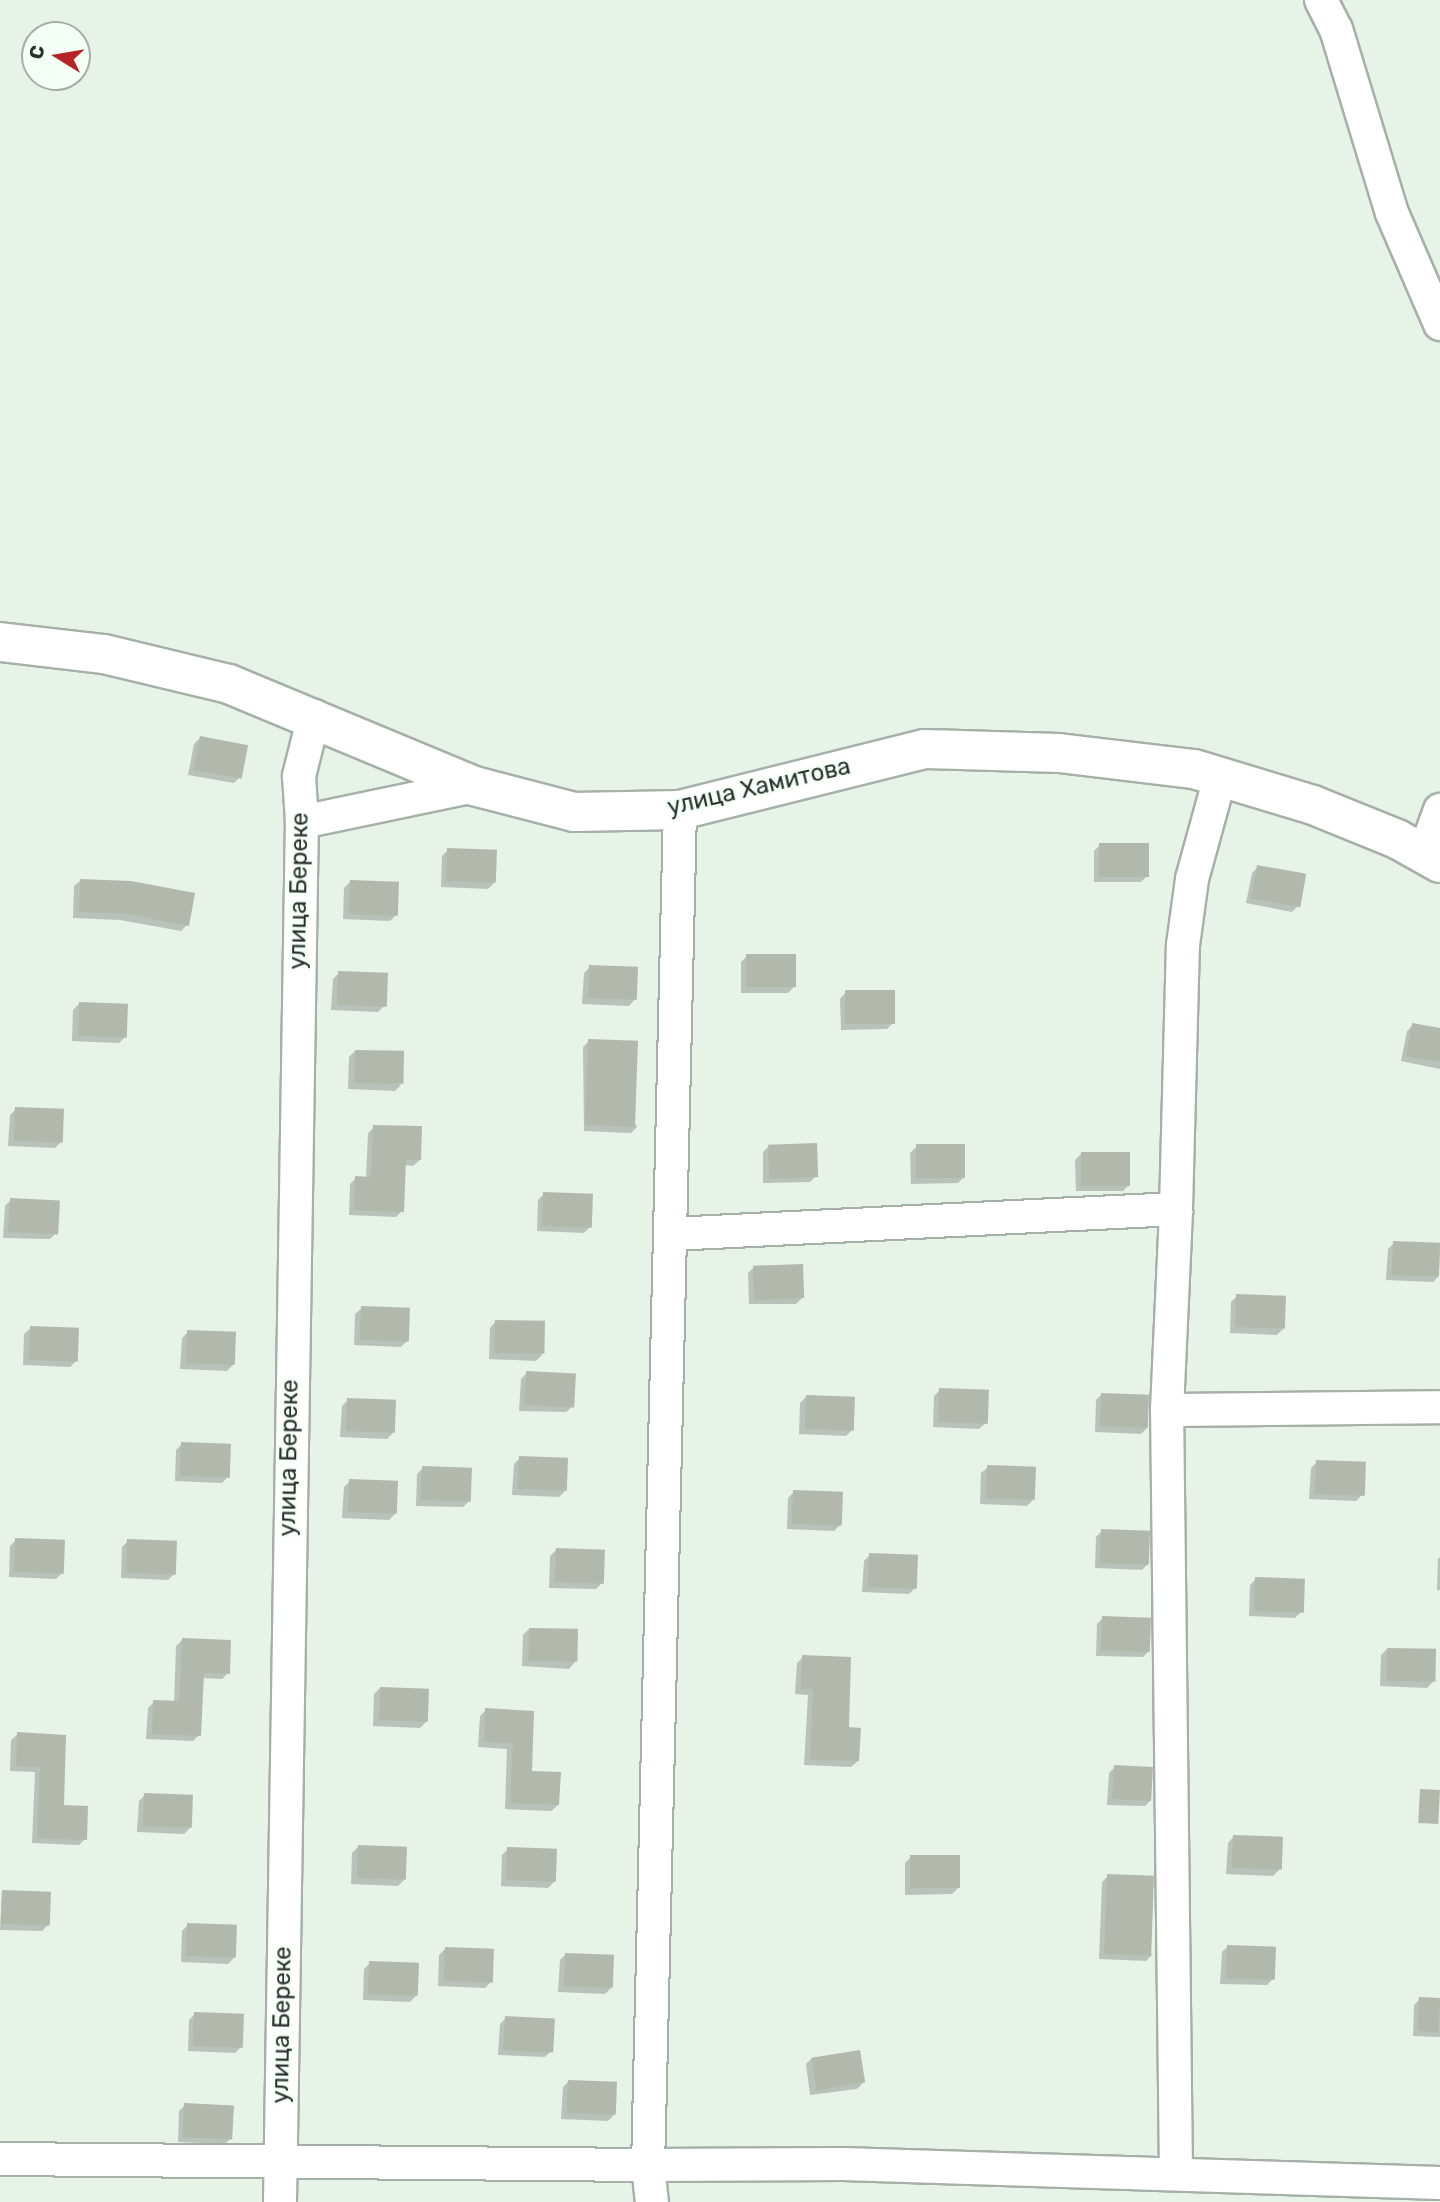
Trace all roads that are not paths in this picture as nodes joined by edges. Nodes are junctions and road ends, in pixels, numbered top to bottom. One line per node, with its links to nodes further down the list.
1 (1321, 0): 2 (street)
2 (1440, 324)
3 (0, 642): 4 (street, улица Хамитова)
4 (314, 716): 6 (street, улица Хамитова); 9 (street, улица Береке)
5 (1220, 777): 7 (street, улица Хамитова); 10 (street, улица Хамитова); 11 (street)
6 (474, 786): 7 (street, улица Хамитова); 9 (street)
7 (680, 810): 12 (street)
8 (1440, 810): 10 (street)
9 (302, 822): 16 (street, улица Береке)
10 (1432, 859)
11 (1176, 1209): 12 (street); 14 (street)
12 (672, 1234): 17 (street)
13 (1440, 1407): 14 (street)
14 (1167, 1410): 18 (street)
15 (0, 2159): 16 (street)
16 (281, 2161): 17 (street); 20 (street, улица Береке)
17 (648, 2165): 18 (street); 21 (street)
18 (1176, 2174): 19 (street)
19 (1440, 2183)
20 (280, 2202)
21 (652, 2202)

